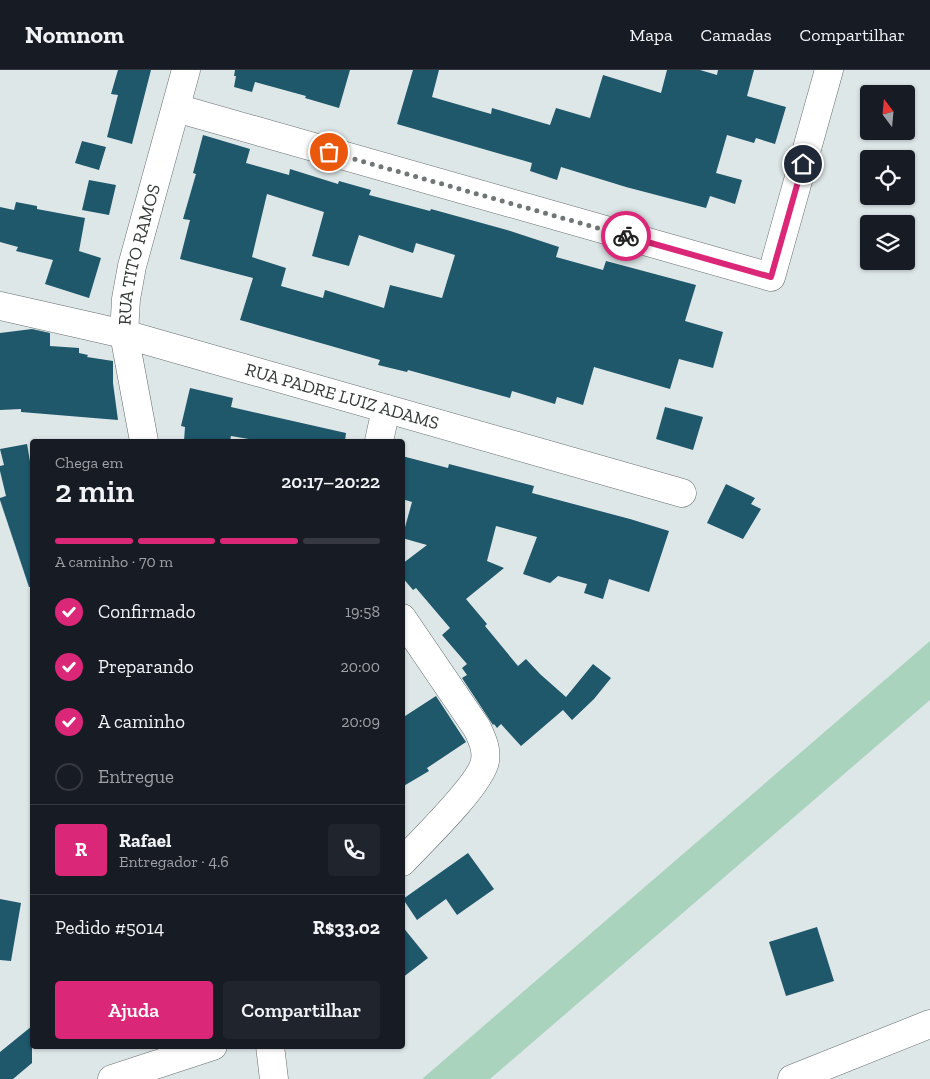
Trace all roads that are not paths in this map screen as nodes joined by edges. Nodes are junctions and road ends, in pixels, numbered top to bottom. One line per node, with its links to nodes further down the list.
1 (186, 70): 3 (street, RUA TITO RAMOS)
2 (829, 70): 3 (street)
3 (176, 108): 5 (street, RUA TITO RAMOS)
4 (0, 306): 5 (street, RUA PADRE LUIZ ADAMS)
5 (124, 334): 6 (street, RUA PADRE LUIZ ADAMS); 7 (street, RUA TITO RAMOS)
6 (386, 409): 8 (street); 9 (street, RUA PADRE LUIZ ADAMS)
7 (144, 439)
8 (380, 439)
9 (682, 493)
10 (405, 622): 11 (street)
11 (405, 859)
12 (930, 1024): 17 (street)
13 (204, 1049): 15 (street)
14 (270, 1049): 16 (street)
15 (112, 1079)
16 (274, 1079)
17 (792, 1079)

